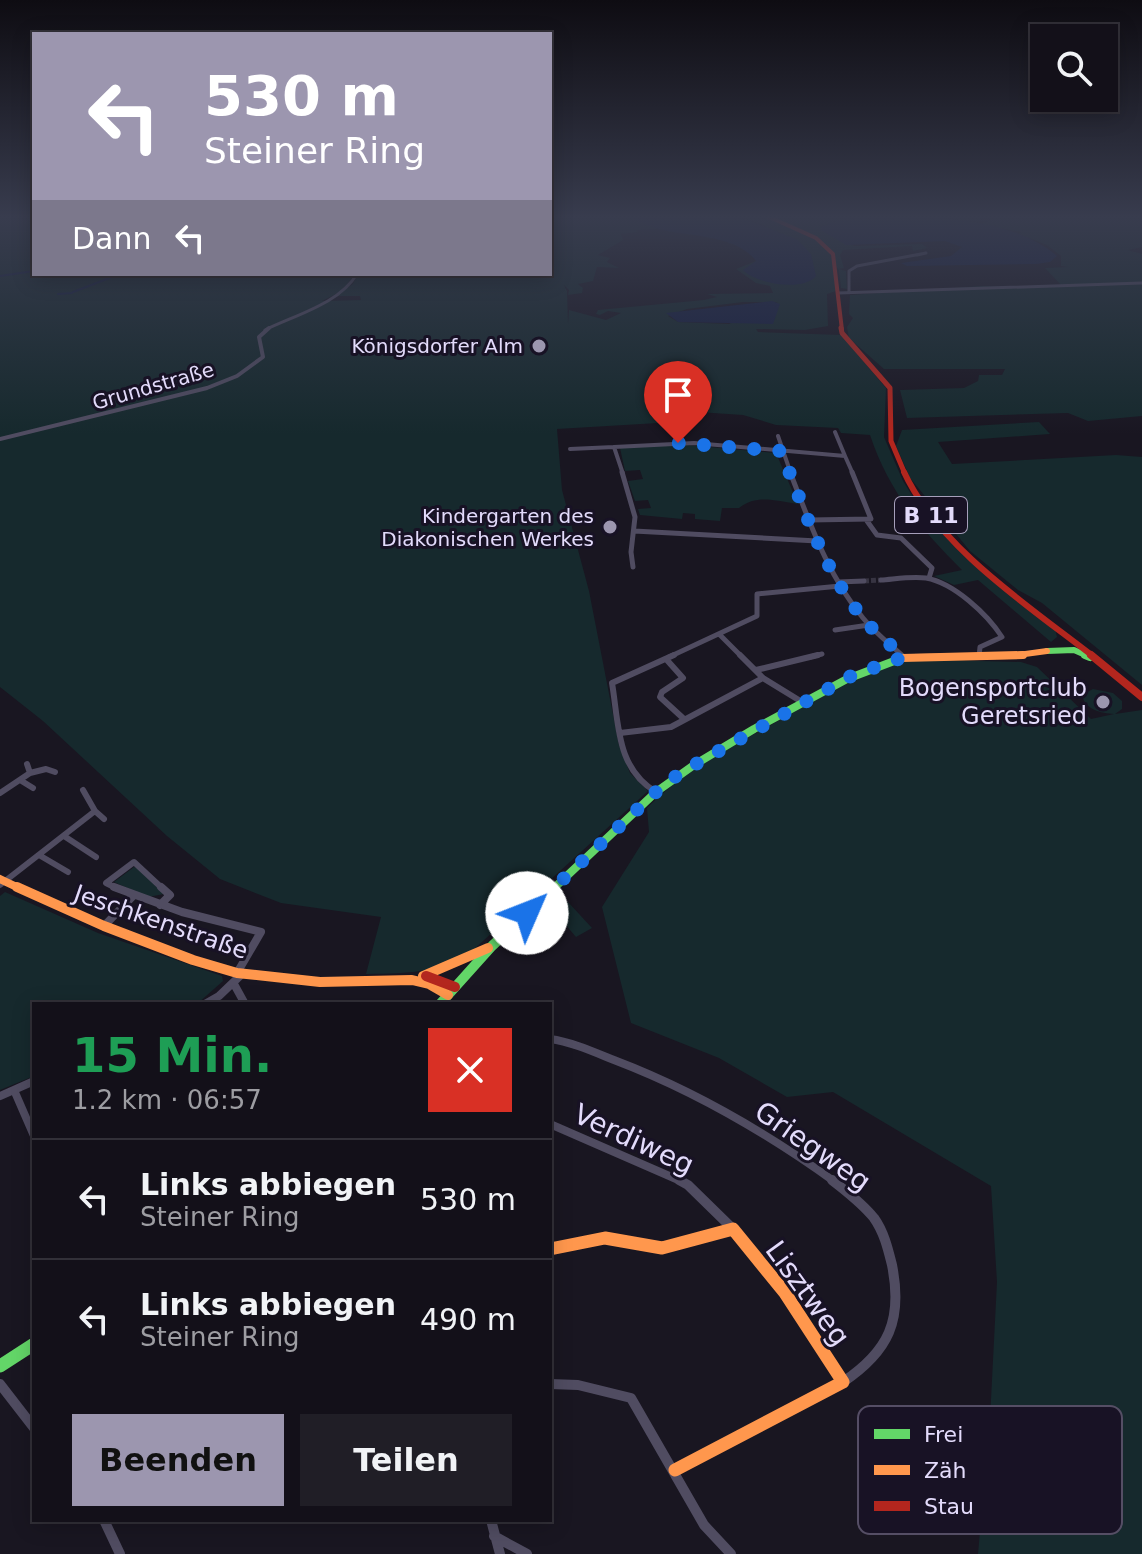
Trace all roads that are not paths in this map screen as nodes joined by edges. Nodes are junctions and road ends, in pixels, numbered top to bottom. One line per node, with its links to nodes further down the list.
1 (346, 289): 9 (street, Grundstraße)
2 (838, 289): 6 (main road, B 11)
3 (849, 289): 5 (street)
4 (926, 289): 5 (street)
5 (849, 292): 6 (street)
6 (838, 293): 23 (main road, B 11)
7 (835, 432): 13 (street)
8 (778, 436): 12 (street)
9 (0, 439)
10 (614, 447): 11 (street); 12 (street); 16 (street)
11 (570, 449)
12 (781, 451): 13 (street); 14 (street)
13 (845, 456): 15 (street)
14 (809, 520): 15 (street); 17 (street)
15 (867, 521): 19 (street)
16 (634, 531): 17 (street); 18 (street)
17 (817, 541): 22 (street)
18 (633, 567)
19 (929, 578): 20 (street); 31 (street)
20 (881, 580)
21 (864, 581): 22 (street)
22 (839, 584): 24 (street); 26 (street)
23 (1056, 623): 27 (main road, B 11); 28 (main road)
24 (869, 625): 25 (street); 30 (street)
25 (835, 630)
26 (719, 634): 32 (street); 33 (street)
27 (1082, 643): 28 (main road); 35 (main road, B 11)
28 (1047, 651): 31 (main road); 35 (main road)
29 (822, 654): 33 (street)
30 (904, 657): 31 (main road); 37 (main road)
31 (979, 657)
32 (666, 659): 38 (street); 39 (street)
33 (756, 670): 34 (street)
34 (763, 678): 37 (street); 38 (street)
35 (1124, 679): 36 (main road, B 11)
36 (1142, 697)
37 (802, 702): 46 (main road)
38 (684, 719): 39 (street)
39 (620, 733): 46 (street)
40 (27, 764): 42 (street)
41 (55, 772): 42 (street)
42 (30, 773): 43 (street)
43 (20, 780): 44 (street); 47 (street)
44 (33, 788)
45 (83, 790): 48 (street)
46 (656, 792): 58 (main road)
47 (0, 793)
48 (95, 811): 49 (street); 50 (street, Jeschkenstraße)
49 (104, 819)
50 (64, 836): 51 (street, Jeschkenstraße); 52 (street, Jeschkenstraße)
51 (39, 855): 53 (street, Jeschkenstraße); 54 (street, Jeschkenstraße)
52 (96, 857)
53 (68, 872)
54 (1, 882): 57 (main road, Jeschkenstraße)
55 (133, 896): 56 (street); 56 (street); 57 (street)
56 (160, 905): 59 (street)
57 (104, 926): 59 (main road, Jeschkenstraße)
58 (492, 946): 60 (main road, Jeschkenstraße); 63 (main road)
59 (240, 973): 61 (main road, Jeschkenstraße); 62 (street)
60 (423, 976): 61 (main road, Jeschkenstraße); 63 (main road)
61 (405, 980): 64 (main road, Jeschkenstraße)
62 (234, 984): 65 (street); 66 (street)
63 (455, 987): 64 (main road)
64 (448, 995): 67 (main road)
65 (208, 1002)
66 (244, 1002)
67 (442, 1002)
68 (552, 1040): 78 (street, Griegweg)
69 (32, 1082): 70 (street)
70 (14, 1090): 71 (street); 73 (street)
71 (0, 1096)
72 (552, 1125): 74 (street, Verdiweg)
73 (32, 1131)
74 (733, 1229): 75 (main road, Lisztweg); 78 (main road, Lisztweg)
75 (552, 1249)
76 (32, 1345): 77 (main road)
77 (0, 1366)
78 (843, 1382): 82 (main road, Lisztweg)
79 (0, 1384): 81 (street)
80 (552, 1384): 82 (street)
81 (32, 1425)
82 (675, 1470): 89 (street)
83 (105, 1522): 86 (street)
84 (491, 1522): 85 (street)
85 (494, 1536): 87 (street); 88 (street)
86 (120, 1554)
87 (500, 1554)
88 (527, 1554)
89 (731, 1554)

